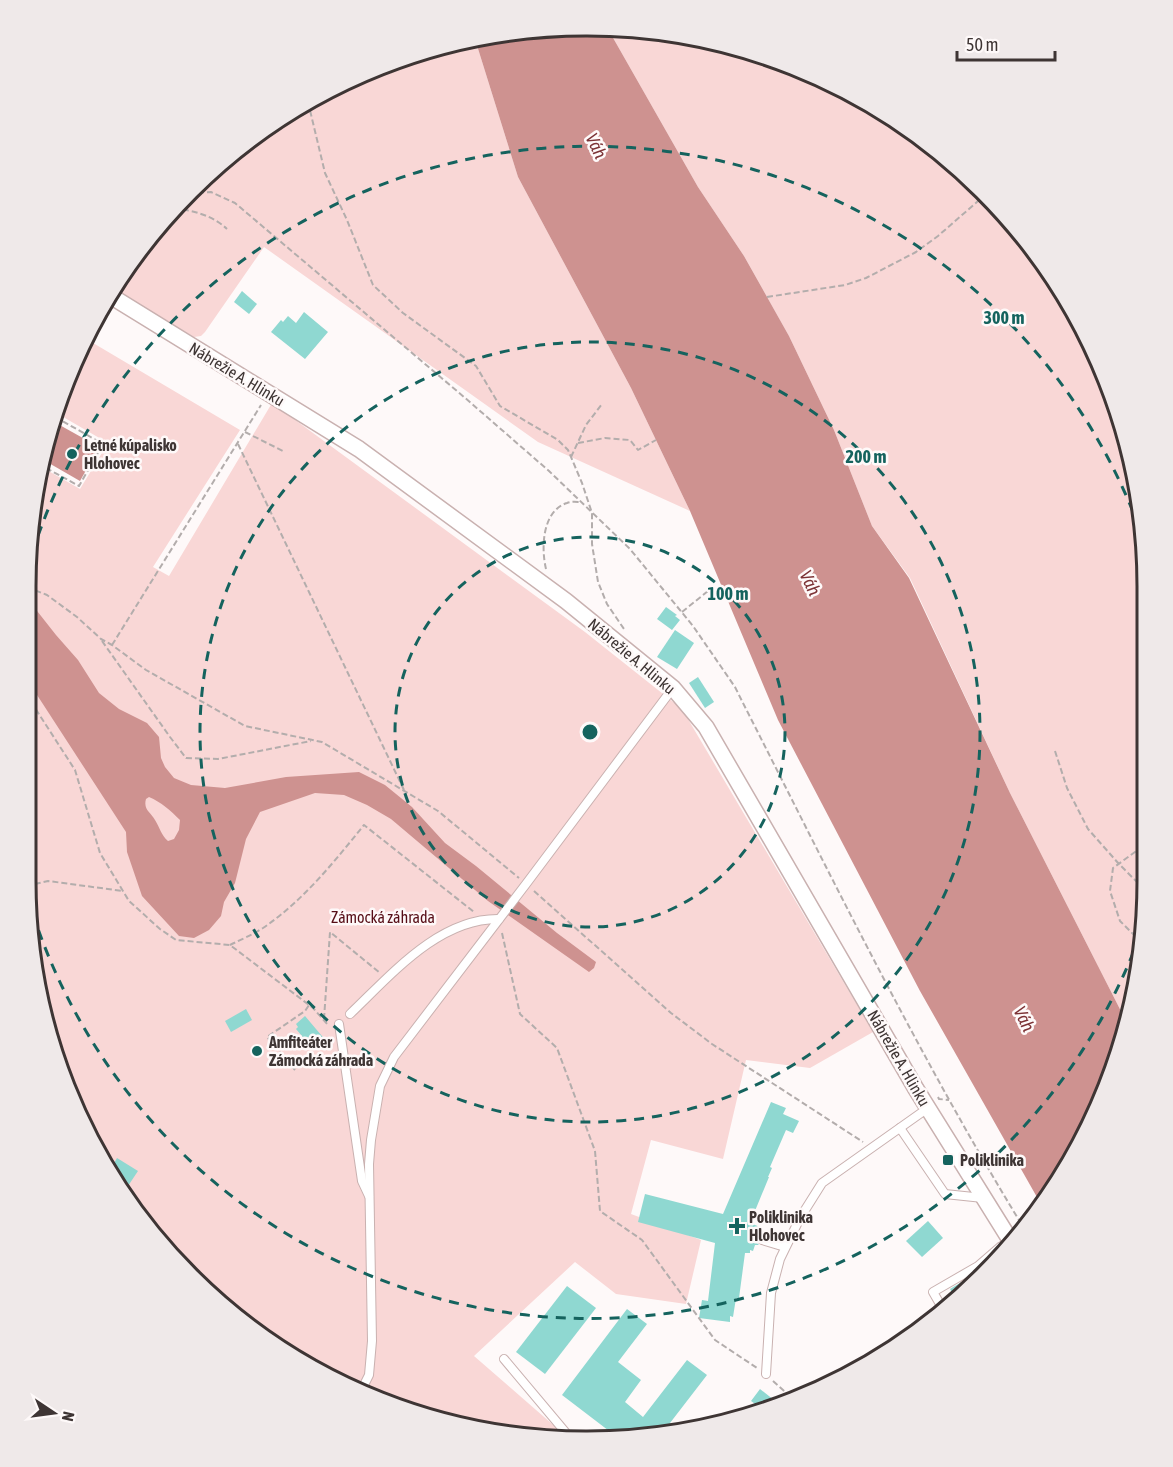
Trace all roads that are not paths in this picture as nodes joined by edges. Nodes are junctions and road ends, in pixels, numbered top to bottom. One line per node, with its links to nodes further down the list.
1 (117, 300): 2 (street, Nábrežie A. Hlinku)
2 (673, 688): 3 (lane); 6 (street, Nábrežie A. Hlinku)
3 (501, 917): 4 (lane); 8 (lane)
4 (350, 1014)
5 (335, 1027): 8 (lane)
6 (928, 1108): 7 (lane); 9 (street, Nábrežie A. Hlinku)
7 (900, 1128): 9 (lane); 12 (lane)
8 (370, 1199): 17 (lane)
9 (985, 1199): 10 (street, Nábrežie A. Hlinku)
10 (1007, 1234)
11 (762, 1240): 12 (lane)
12 (785, 1247): 16 (lane)
13 (985, 1260): 14 (lane)
14 (939, 1302)
15 (504, 1359): 18 (lane)
16 (766, 1374)
17 (365, 1384)
18 (564, 1430)

